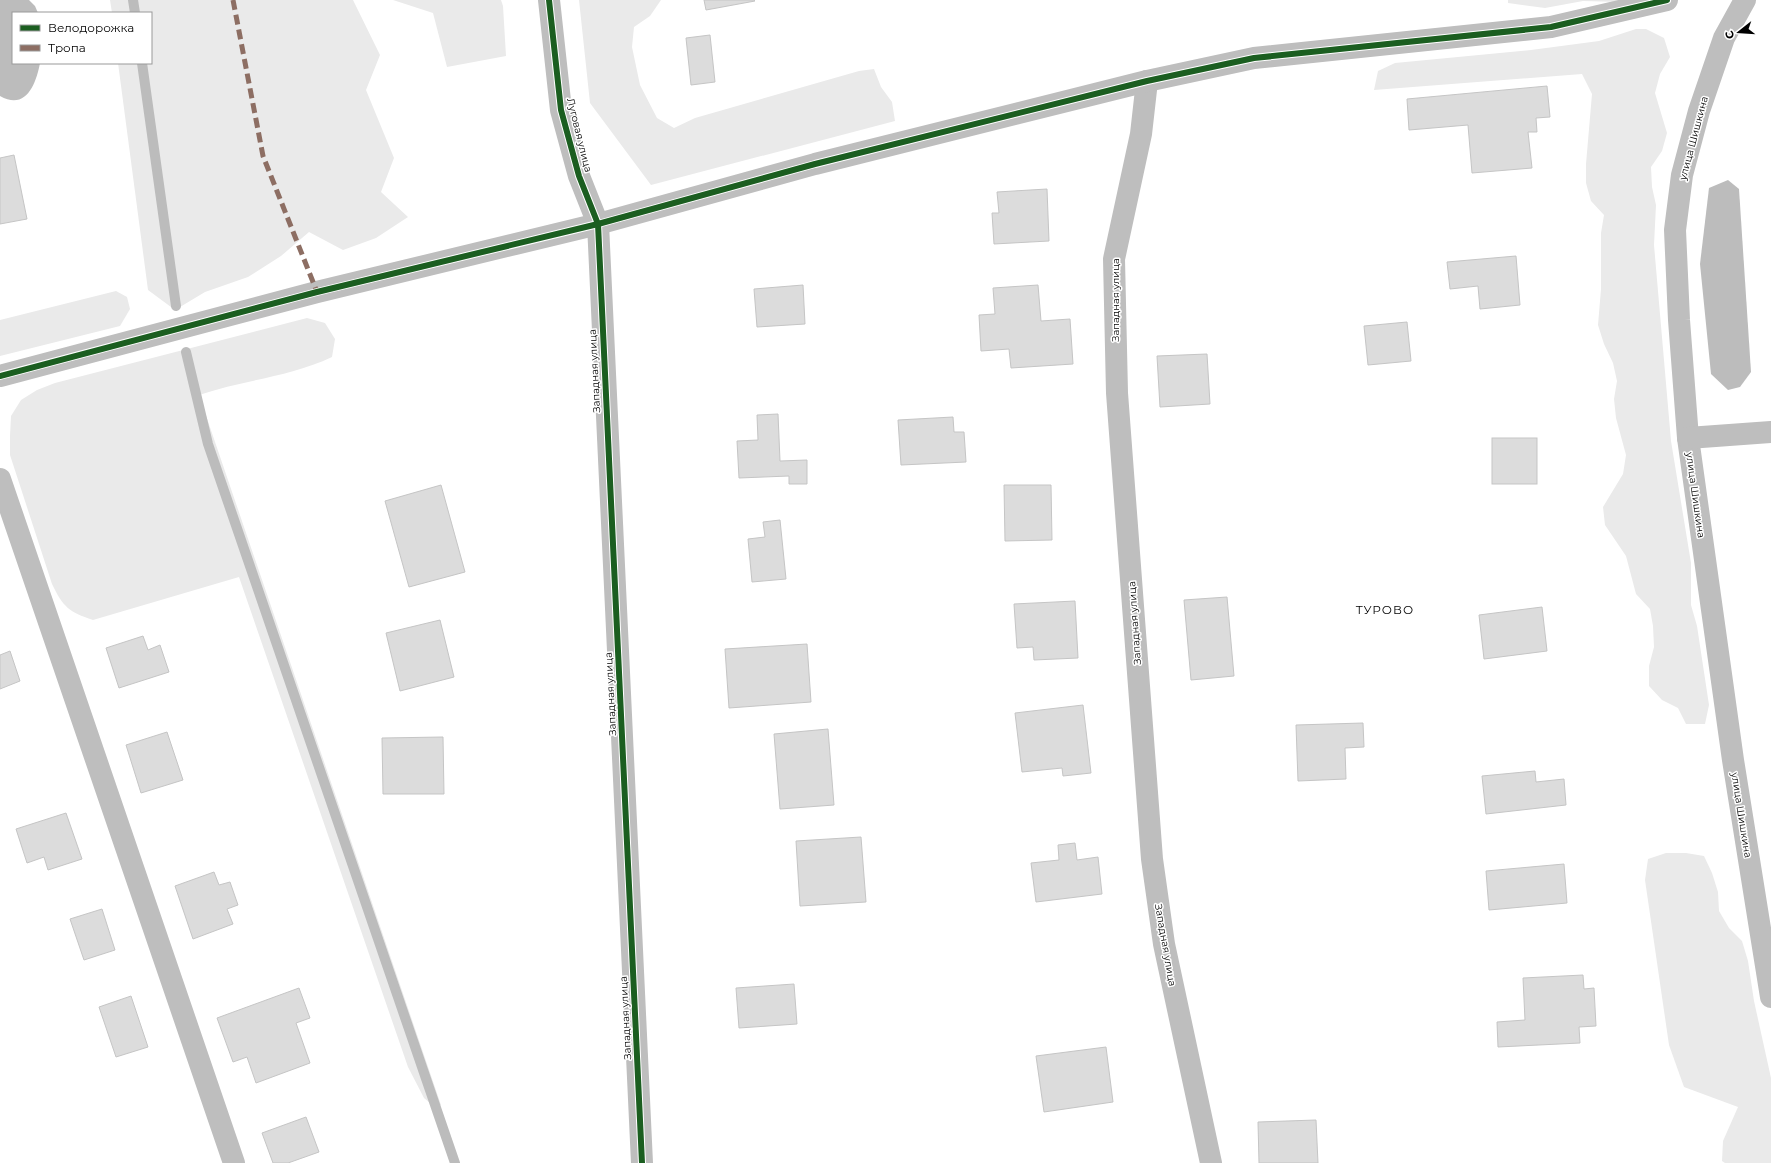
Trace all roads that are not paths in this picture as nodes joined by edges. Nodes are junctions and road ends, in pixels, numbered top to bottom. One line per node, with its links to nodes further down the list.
1 (549, 0): 5 (street, Луговая улица)
2 (1667, 0): 4 (street)
3 (1745, 0): 8 (street, улица Шишкина)
4 (1147, 81): 5 (street); 13 (street, Западная улица)
5 (598, 224): 6 (street); 12 (street, Западная улица)
6 (0, 376)
7 (1771, 432): 8 (street)
8 (1688, 438): 10 (street, улица Шишкина)
9 (0, 479): 11 (street)
10 (1771, 997)
11 (234, 1163)
12 (642, 1163)
13 (1212, 1163)

